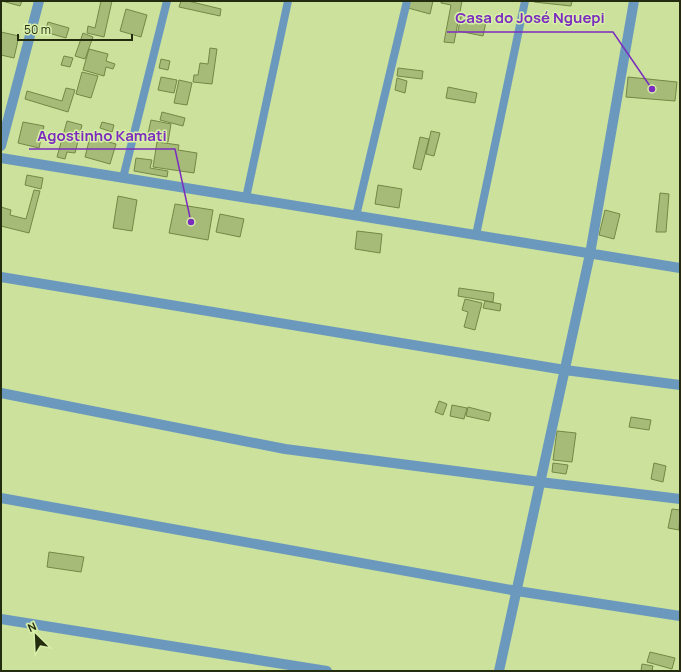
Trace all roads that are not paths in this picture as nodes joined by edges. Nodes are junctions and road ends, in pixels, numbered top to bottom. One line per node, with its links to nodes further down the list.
1 (39, 1): 7 (street)
2 (168, 1): 9 (lane)
3 (288, 1): 10 (lane)
4 (407, 1): 11 (lane)
5 (525, 1): 12 (lane)
6 (634, 1): 13 (street)
7 (1, 146)
8 (1, 158): 9 (street)
9 (123, 178): 10 (street)
10 (246, 198): 11 (street)
11 (356, 216): 12 (street)
12 (476, 235): 13 (street)
13 (590, 254): 14 (street); 16 (street)
14 (680, 268)
15 (1, 277): 16 (street)
16 (565, 370): 17 (street); 19 (street)
17 (680, 385)
18 (1, 393): 19 (street)
19 (540, 482): 21 (street); 22 (street)
20 (1, 498): 22 (street)
21 (680, 499)
22 (517, 591): 23 (street); 26 (street)
23 (680, 616)
24 (1, 619): 25 (street)
25 (328, 671)
26 (499, 671)

